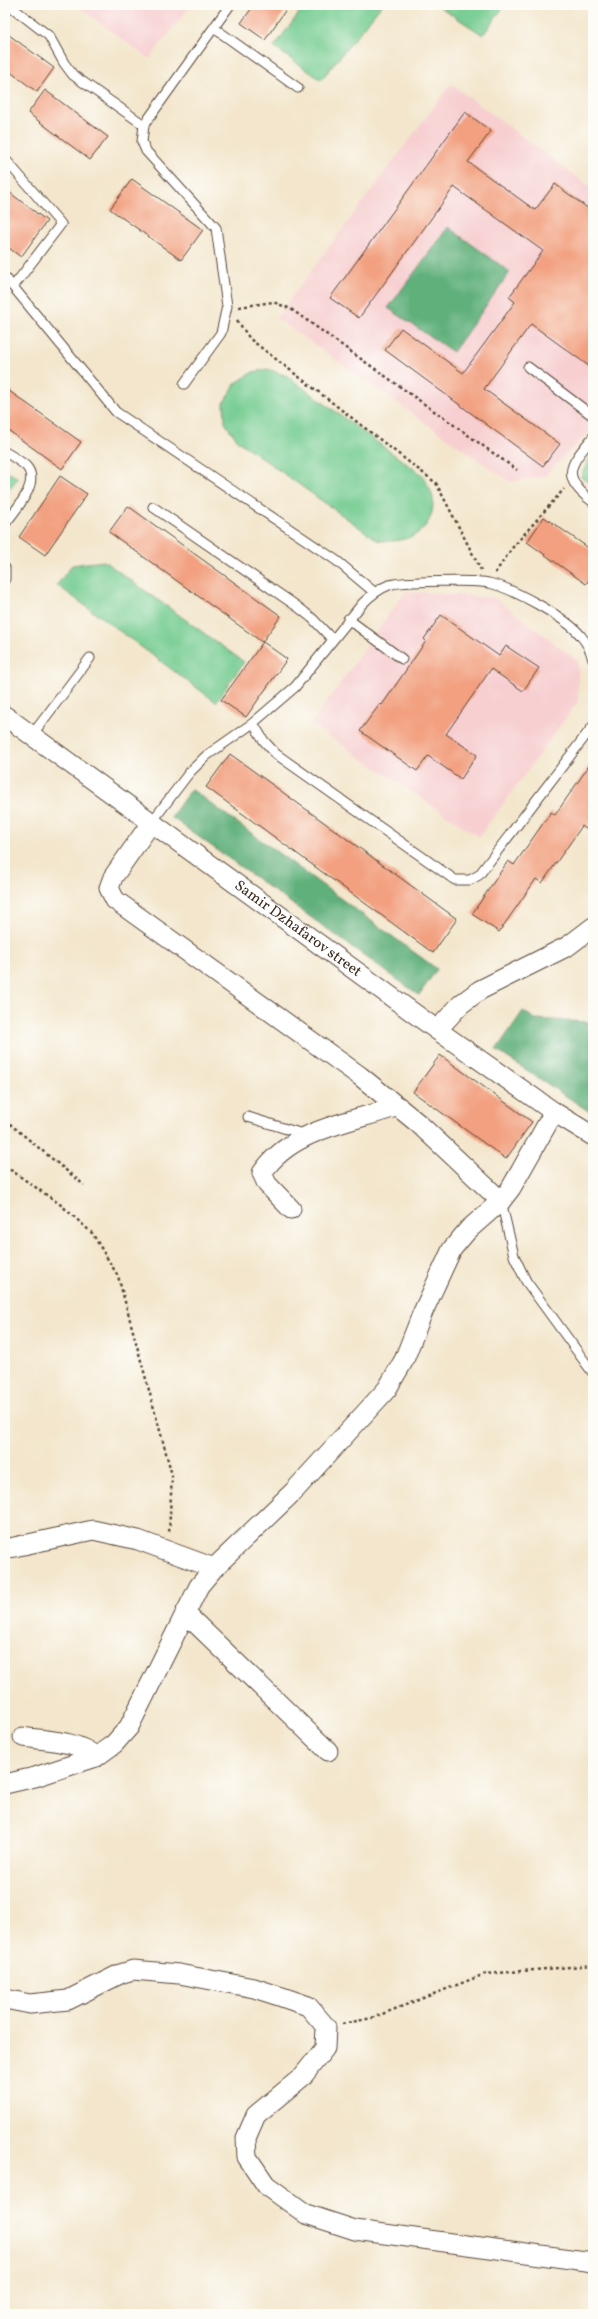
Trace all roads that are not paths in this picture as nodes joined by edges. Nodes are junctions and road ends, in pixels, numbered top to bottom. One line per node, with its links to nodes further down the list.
1 (9, 5): 5 (lane)
2 (230, 5): 3 (lane)
3 (214, 28): 4 (lane); 5 (lane)
4 (298, 88)
5 (144, 125): 10 (lane)
6 (5, 159): 8 (lane)
7 (5, 277): 8 (lane)
8 (13, 287): 19 (lane)
9 (528, 367): 11 (lane)
10 (184, 384)
11 (593, 416)
12 (593, 437): 14 (lane)
13 (5, 452): 16 (lane)
14 (593, 502)
15 (153, 507): 21 (lane)
16 (5, 524)
17 (5, 568): 18 (lane)
18 (5, 579)
19 (374, 592): 20 (lane); 24 (lane)
20 (348, 619): 21 (lane); 23 (lane)
21 (332, 639): 26 (lane)
22 (90, 658): 28 (lane)
23 (402, 659)
24 (593, 660)
25 (5, 716): 28 (street, Samir Dzhafarov street)
26 (253, 724): 27 (lane); 29 (lane)
27 (593, 726)
28 (32, 736): 29 (street, Samir Dzhafarov street)
29 (151, 823): 31 (street, Samir Dzhafarov street); 32 (street)
30 (593, 927): 31 (street)
31 (437, 1030): 33 (street, Samir Dzhafarov street)
32 (398, 1106): 35 (street); 37 (street)
33 (554, 1112): 36 (street, Samir Dzhafarov street); 37 (street)
34 (248, 1117): 35 (lane)
35 (307, 1135): 38 (street)
36 (593, 1136)
37 (501, 1201): 39 (lane); 41 (street)
38 (291, 1209)
39 (593, 1374)
40 (5, 1549): 41 (street)
41 (214, 1568): 42 (street)
42 (185, 1612): 44 (street); 45 (street)
43 (23, 1736): 45 (street)
44 (328, 1751)
45 (96, 1758): 46 (street)
46 (5, 1784)
47 (5, 1999): 48 (street)
48 (593, 2262)

